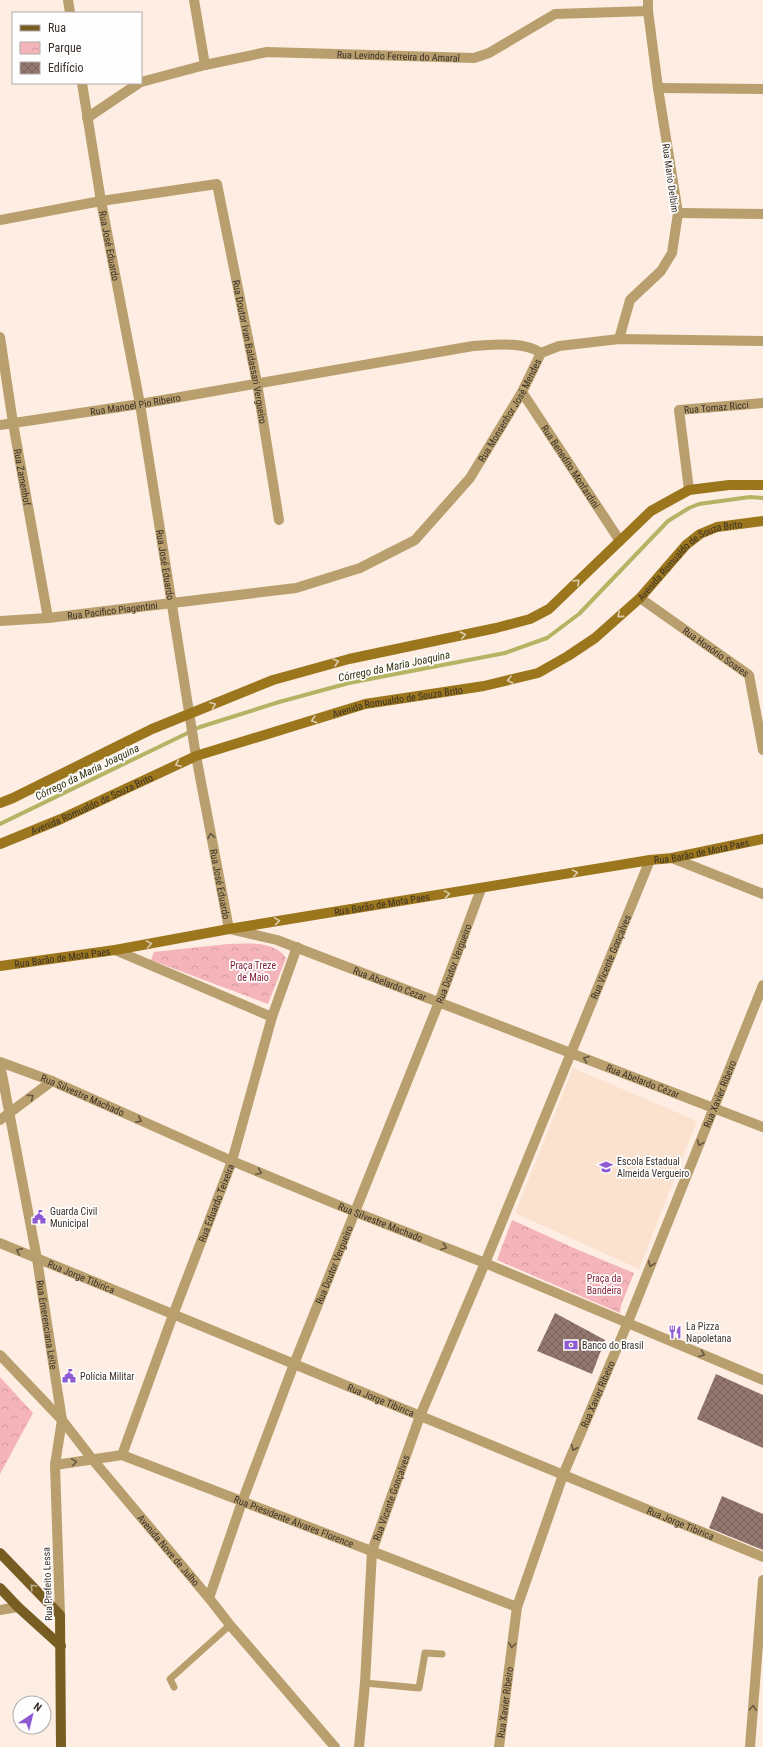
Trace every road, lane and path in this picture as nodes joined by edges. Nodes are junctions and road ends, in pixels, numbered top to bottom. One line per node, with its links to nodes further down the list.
1 (68, 0): 5 (street)
2 (194, 0): 6 (street)
3 (648, 0): 4 (street, Rua Mario Delbim)
4 (648, 11): 6 (street, Rua Levindo Ferreira do Amaral); 10 (street, Rua Mario Delbim)
5 (70, 12)
6 (205, 65): 7 (street, Rua Levindo Ferreira do Amaral)
7 (142, 81)
8 (82, 84): 12 (street, Rua José Eduardo)
9 (137, 84): 12 (street, Rua Levindo Ferreira do Amaral)
10 (658, 88): 11 (street); 14 (street, Rua Mario Delbim)
11 (763, 89)
12 (87, 118): 13 (street, Rua José Eduardo)
13 (101, 201): 16 (street); 21 (street, Rua Doutor Ivan Baldassari Vergueiro); 24 (street, Rua José Eduardo)
14 (678, 212): 15 (street); 18 (street, Rua Mario Delbim)
15 (763, 214)
16 (0, 220)
17 (0, 337): 25 (street, Rua Zamenhof)
18 (619, 339): 19 (street, Rua Monsenhor José Mendes); 20 (street, Rua Monsenhor José Mendes)
19 (763, 341)
20 (541, 353): 21 (street, Rua Manoel Pio Ribeiro); 22 (street, Rua Monsenhor José Mendes)
21 (257, 384): 24 (street, Rua Manoel Pio Ribeiro); 29 (street, Rua Doutor Ivan Baldassari Vergueiro)
22 (522, 392): 31 (street, Rua Benedito Monfardini); 32 (street, Rua Monsenhor José Mendes)
23 (763, 403): 28 (street, Rua Tomaz Ricci)
24 (140, 404): 25 (street, Rua Manoel Pio Ribeiro); 34 (street, Rua José Eduardo)
25 (13, 422): 26 (street, Rua Manoel Pio Ribeiro); 35 (street, Rua Zamenhof)
26 (0, 425)
27 (763, 485): 28 (main road)
28 (689, 490): 31 (main road)
29 (279, 520)
30 (763, 521): 33 (main road, Avenida Romualdo de Souza Brito)
31 (620, 541): 37 (main road, one-way to 31)
32 (296, 588): 34 (street, Rua Pacifico Piagentini)
33 (640, 598): 38 (street, Rua Honório Soares); 39 (main road, Avenida Romualdo de Souza Brito, one-way to 39)
34 (171, 604): 35 (street, Rua Pacifico Piagentini); 37 (street, Rua José Eduardo)
35 (48, 618): 36 (street, Rua Pacifico Piagentini)
36 (0, 621)
37 (189, 714): 39 (street, Rua José Eduardo); 40 (main road)
38 (763, 750)
39 (196, 756): 42 (main road, Avenida Romualdo de Souza Brito, one-way to 42); 47 (street, Rua José Eduardo, one-way to 39)
40 (0, 803)
41 (763, 839): 43 (main road, Rua Barão de Mota Paes)
42 (0, 844)
43 (672, 858): 44 (main road, Rua Barão de Mota Paes); 46 (street)
44 (650, 860): 45 (main road, Rua Barão de Mota Paes, one-way to 44); 54 (street, Rua Vicente Gonçalves)
45 (481, 889): 47 (main road, Rua Barão de Mota Paes, one-way to 45); 52 (street, Rua Doutor Vergueiro)
46 (763, 894)
47 (229, 929): 48 (street, Rua Abelardo Cezar); 49 (main road, Rua Barão de Mota Paes, one-way to 47)
48 (297, 948): 52 (street, Rua Abelardo Cezar); 53 (street, Rua Eduardo Teixeira)
49 (115, 950): 50 (main road, Rua Barão de Mota Paes); 53 (street)
50 (0, 966)
51 (763, 985): 57 (street, Rua Xavier Ribeiro)
52 (439, 1002): 54 (street, Rua Abelardo Cezar); 62 (street, Rua Doutor Vergueiro)
53 (272, 1017): 61 (street, Rua Eduardo Teixeira)
54 (572, 1053): 57 (street, Rua Abelardo Cézar, one-way to 54); 65 (street)
55 (0, 1063): 56 (street, Rua Silvestre Machado); 58 (street, Rua Emerenciana Leite)
56 (52, 1082): 58 (street, one-way to 56); 61 (street, Rua Silvestre Machado, one-way to 61)
57 (714, 1107): 60 (street); 67 (street, Rua Xavier Ribeiro, one-way to 67)
58 (10, 1113): 59 (street); 64 (street, Rua Emerenciana Leite)
59 (0, 1120)
60 (763, 1127)
61 (232, 1161): 62 (street, Rua Silvestre Machado, one-way to 62); 66 (street, Rua Eduardo Teixeira)
62 (355, 1212): 65 (street, Rua Silvestre Machado, one-way to 65); 69 (street, Rua Doutor Vergueiro)
63 (0, 1243): 64 (street, Rua Jorge Tibirica, one-way to 63)
64 (38, 1259): 66 (street, Rua Jorge Tibirica); 72 (street, Rua Emerenciana Leite)
65 (486, 1264): 67 (street, Rua Silvestre Machado); 71 (street, Rua Vicente Gonçalves)
66 (172, 1315): 69 (street, Rua Jorge Tibirica); 73 (street, Rua Eduardo Teixeira)
67 (628, 1322): 70 (street, Rua Silvestre Machado, one-way to 70); 76 (street, Rua Xavier Ribeiro, one-way to 76)
68 (0, 1355): 72 (street, Avenida Nove de Julho)
69 (294, 1364): 71 (street, Rua Jorge Tibirica); 77 (street, Rua Doutor Vergueiro)
70 (763, 1380)
71 (420, 1416): 76 (street, Rua Jorge Tibirica); 78 (street, Rua Vicente Gonçalves)
72 (62, 1420): 74 (street, Avenida Nove de Julho); 75 (street, Rua Prefeito Lessa)
73 (122, 1455): 74 (street); 77 (street, Rua Presidente Alvares Florence)
74 (93, 1460): 75 (street, one-way to 74); 83 (street, Avenida Nove de Julho)
75 (55, 1465): 87 (street, Rua Prefeito Lessa)
76 (562, 1475): 80 (street, Rua Jorge Tibirica); 85 (street, Rua Xavier Ribeiro)
77 (242, 1502): 78 (street, Rua Presidente Alvares Florence); 83 (street, Rua Doutor Vergueiro)
78 (372, 1551): 85 (street, Rua Presidente Alvares Florence); 91 (street, Rua Vicente Gonçalves)
79 (0, 1553): 87 (main road, one-way to 79)
80 (763, 1557)
81 (763, 1580): 97 (street, one-way to 81)
82 (0, 1588): 84 (main road)
83 (210, 1598): 88 (street, Avenida Nove de Julho)
84 (18, 1607): 86 (street); 89 (main road)
85 (517, 1607): 96 (street, Rua Xavier Ribeiro, one-way to 96)
86 (0, 1610)
87 (60, 1615): 89 (main road, Rua Prefeito Lessa)
88 (230, 1625): 92 (lane); 94 (street, Avenida Nove de Julho)
89 (60, 1646): 93 (main road, Rua Prefeito Lessa)
90 (442, 1654): 91 (lane)
91 (365, 1683): 95 (street, Rua Vicente Gonçalves)
92 (174, 1687)
93 (61, 1747)
94 (335, 1747)
95 (359, 1747)
96 (499, 1747)
97 (750, 1747)

